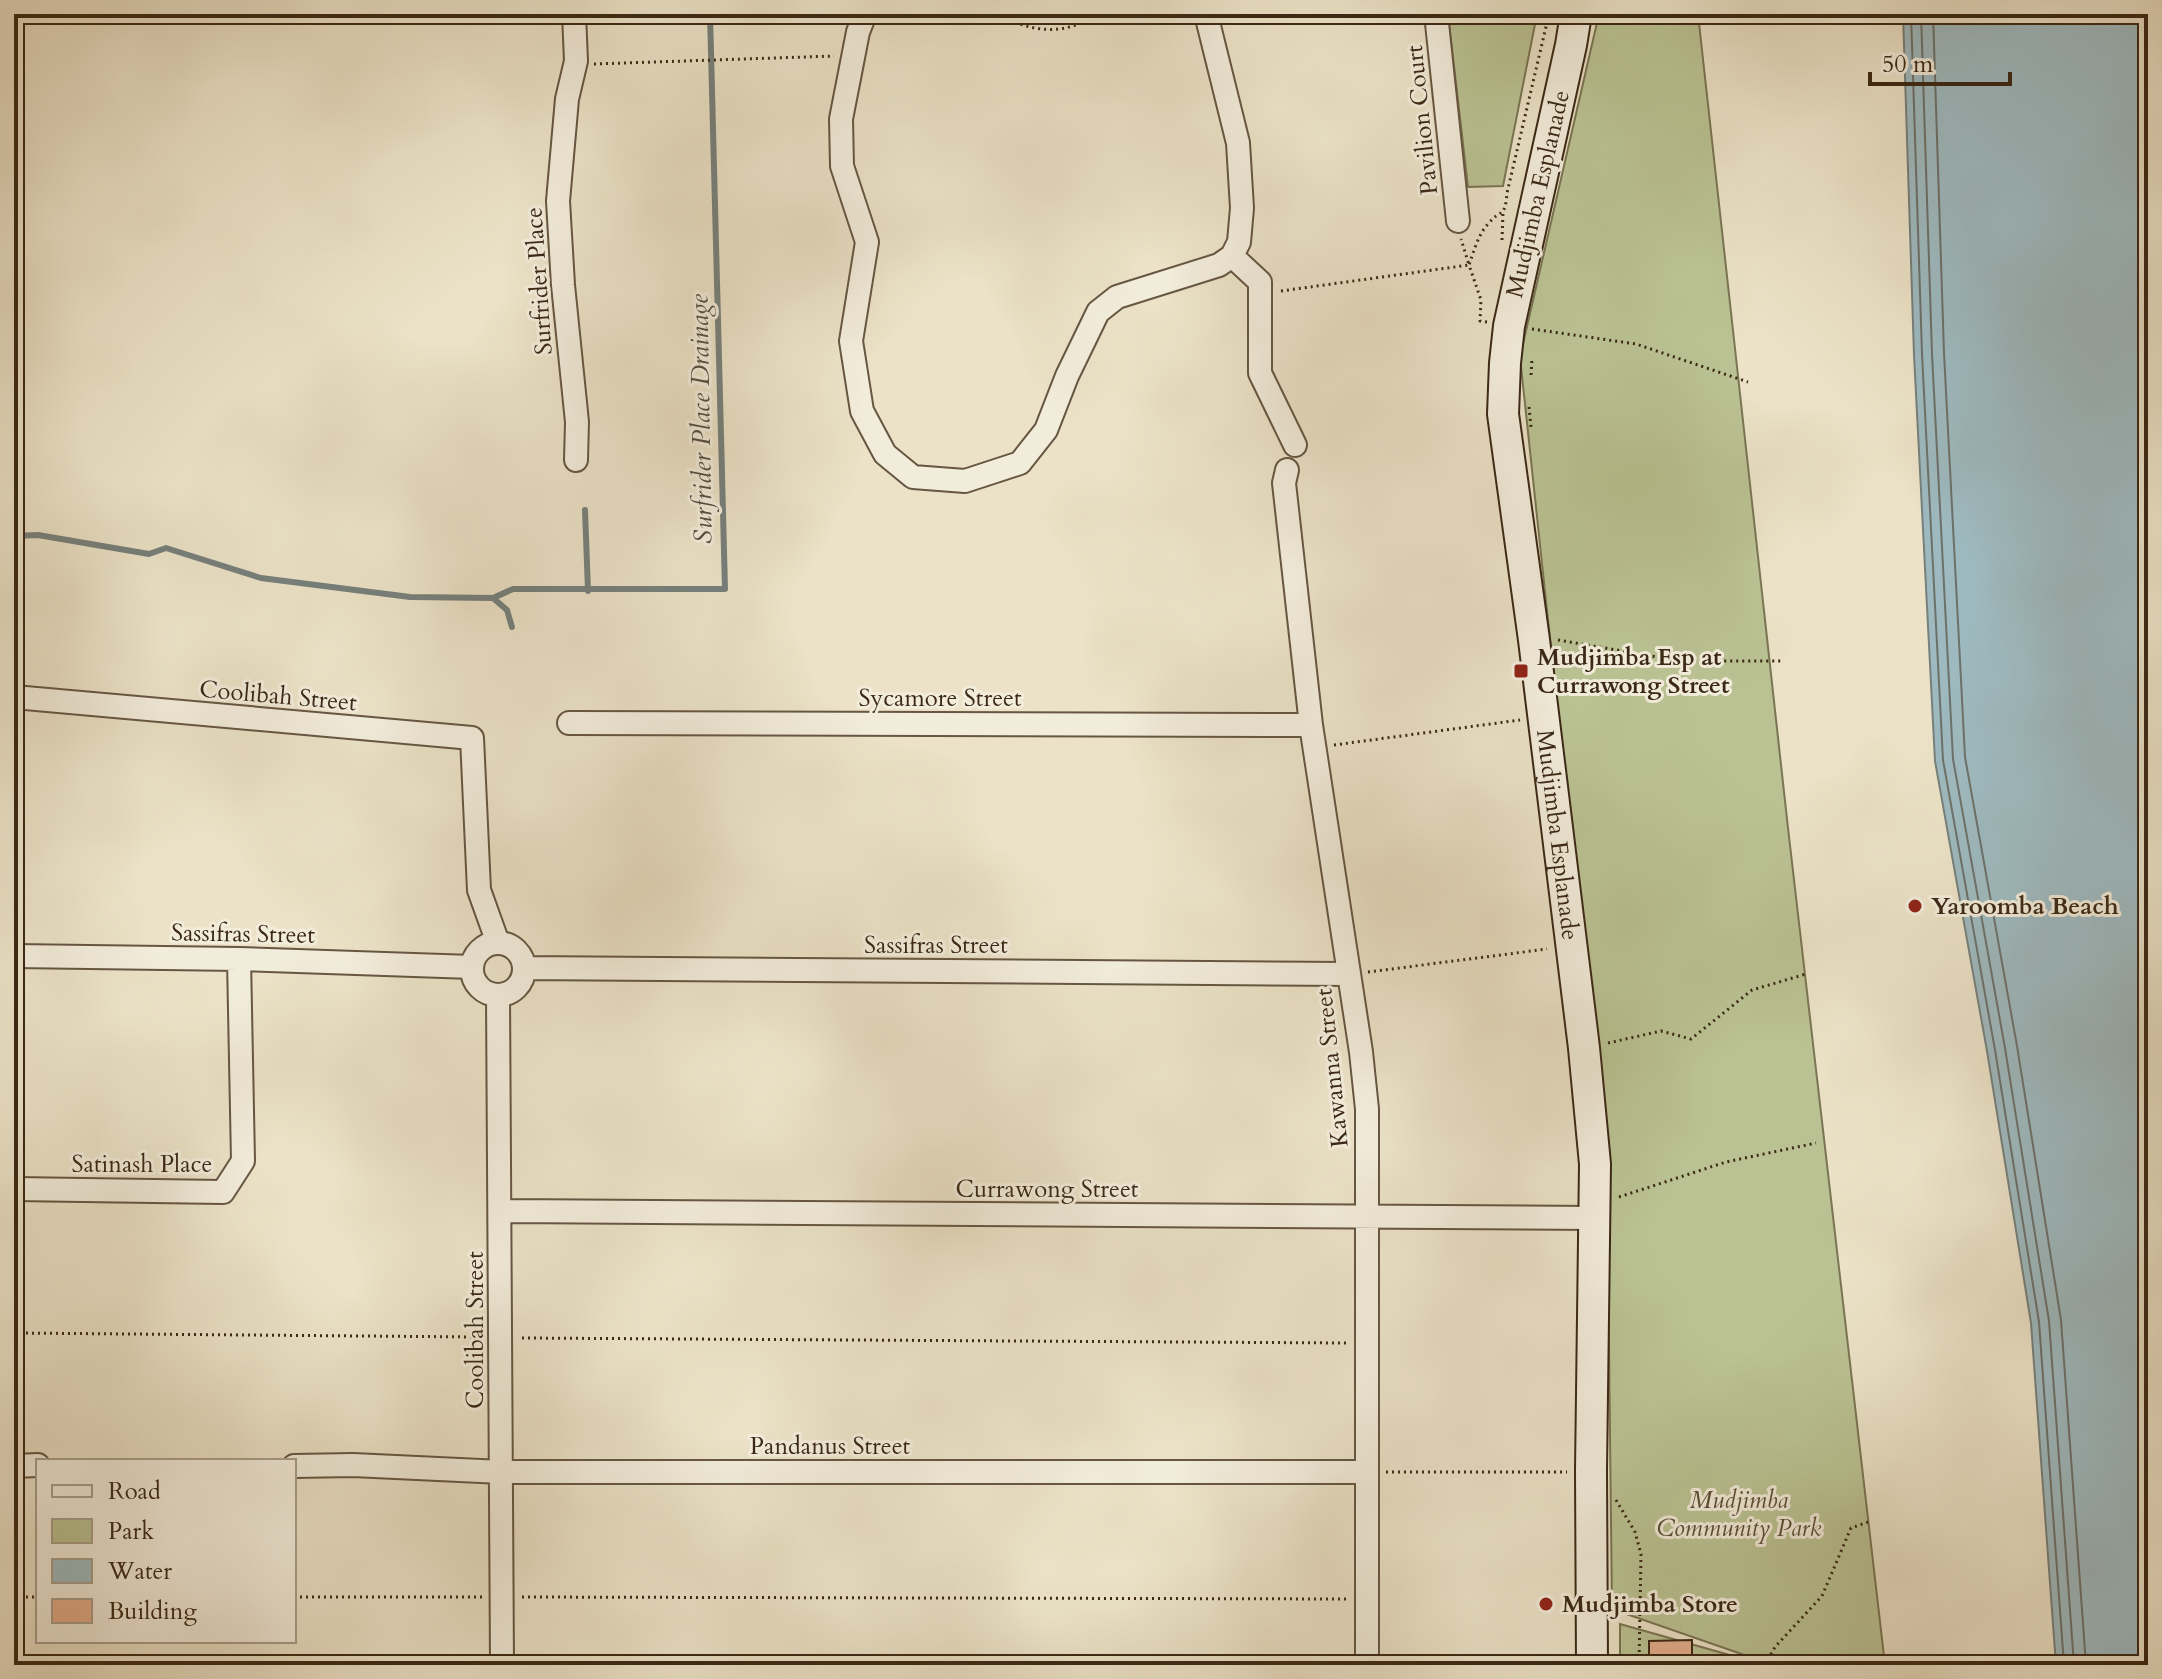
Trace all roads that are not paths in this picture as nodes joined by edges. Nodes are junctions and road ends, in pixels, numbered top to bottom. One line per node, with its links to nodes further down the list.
1 (1206, 14): 7 (street)
2 (1436, 14): 6 (street, Pavilion Court)
3 (1576, 14): 22 (street, Mudjimba Esplanade)
4 (574, 15): 9 (street, Surfrider Place)
5 (856, 27): 7 (street)
6 (1458, 221)
7 (1232, 256): 8 (street)
8 (1295, 445)
9 (576, 460)
10 (1287, 470): 13 (street, Kawanna Street)
11 (14, 697): 14 (street, Coolibah Street)
12 (569, 723): 13 (street, Sycamore Street)
13 (1311, 725): 19 (street, Kawanna Street)
14 (498, 943): 17 (street); 18 (street)
15 (14, 956): 16 (street, Sassifras Street)
16 (239, 959): 17 (street, Sassifras Street); 21 (street, Satinash Place)
17 (472, 967): 20 (street)
18 (524, 968): 19 (street, Sassifras Street); 20 (street)
19 (1348, 974): 24 (street, Kawanna Street)
20 (498, 995): 23 (street, Coolibah Street)
21 (14, 1189)
22 (1595, 1210): 24 (street, Currawong Street); 32 (street, Mudjimba Esplanade)
23 (500, 1211): 24 (street, Currawong Street); 28 (street, Coolibah Street)
24 (1367, 1217): 29 (street, Kawanna Street)
25 (36, 1465): 26 (street)
26 (14, 1466)
27 (296, 1466): 28 (street, Pandanus Street)
28 (502, 1472): 29 (street, Pandanus Street); 30 (street, Coolibah Street)
29 (1366, 1472): 31 (street, Kawanna Street)
30 (502, 1665)
31 (1367, 1665)
32 (1592, 1665)

